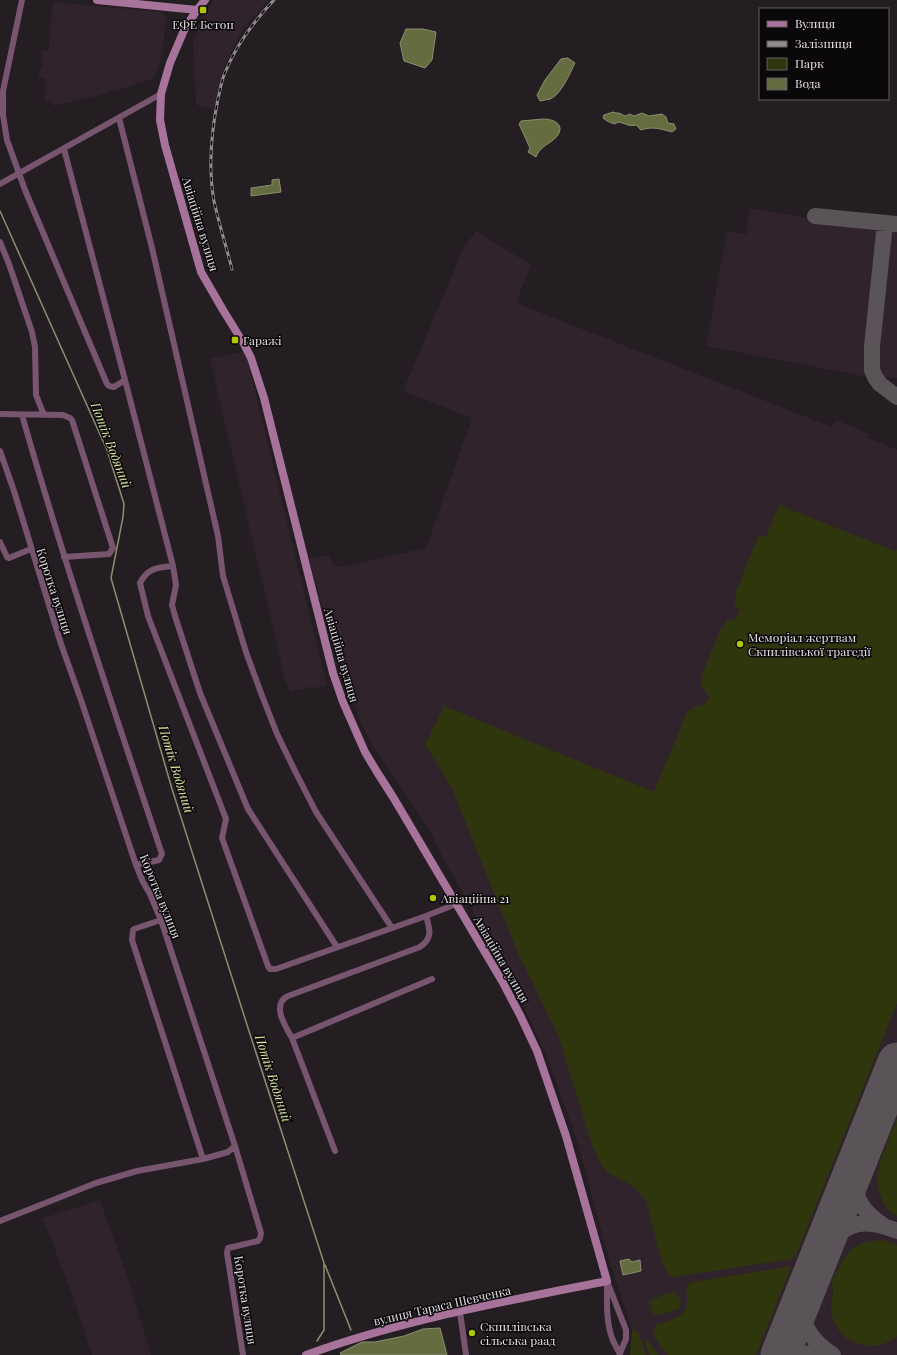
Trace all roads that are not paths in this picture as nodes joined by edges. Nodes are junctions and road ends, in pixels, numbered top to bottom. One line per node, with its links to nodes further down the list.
1 (22, 0): 8 (street)
2 (97, 0): 4 (street)
3 (206, 0): 4 (street, Авіаційна вулиця)
4 (197, 10): 5 (street, Авіаційна вулиця)
5 (161, 94): 6 (street); 21 (street, Авіаційна вулиця)
6 (119, 118): 7 (street); 24 (street)
7 (64, 149): 8 (street); 11 (street)
8 (18, 175): 9 (street); 11 (street)
9 (0, 184)
10 (0, 242): 14 (street)
11 (125, 380): 19 (street)
12 (0, 414): 13 (street)
13 (22, 415): 14 (street); 18 (street)
14 (44, 415): 18 (street)
15 (0, 451): 17 (street, Коротка вулиця)
16 (0, 542): 17 (street)
17 (30, 549): 20 (street, Коротка вулиця)
18 (64, 557): 20 (street)
19 (173, 566): 25 (street); 25 (street)
20 (136, 865): 23 (street, Коротка вулиця)
21 (456, 904): 22 (street); 32 (street, Авіаційна вулиця)
22 (426, 916): 24 (street); 27 (street)
23 (161, 920): 28 (street, Коротка вулиця); 30 (street)
24 (392, 928): 25 (street)
25 (337, 947)
26 (432, 979): 27 (street)
27 (292, 1038): 29 (street)
28 (235, 1146): 30 (street); 35 (street, Коротка вулиця)
29 (335, 1151)
30 (203, 1159): 31 (street)
31 (0, 1221)
32 (607, 1281): 33 (street, вулиця Тараса Шевченка); 34 (street); 34 (street)
33 (460, 1312): 36 (street, вулиця Тараса Шевченка); 37 (street)
34 (620, 1354)
35 (243, 1355)
36 (306, 1355)
37 (466, 1355)

